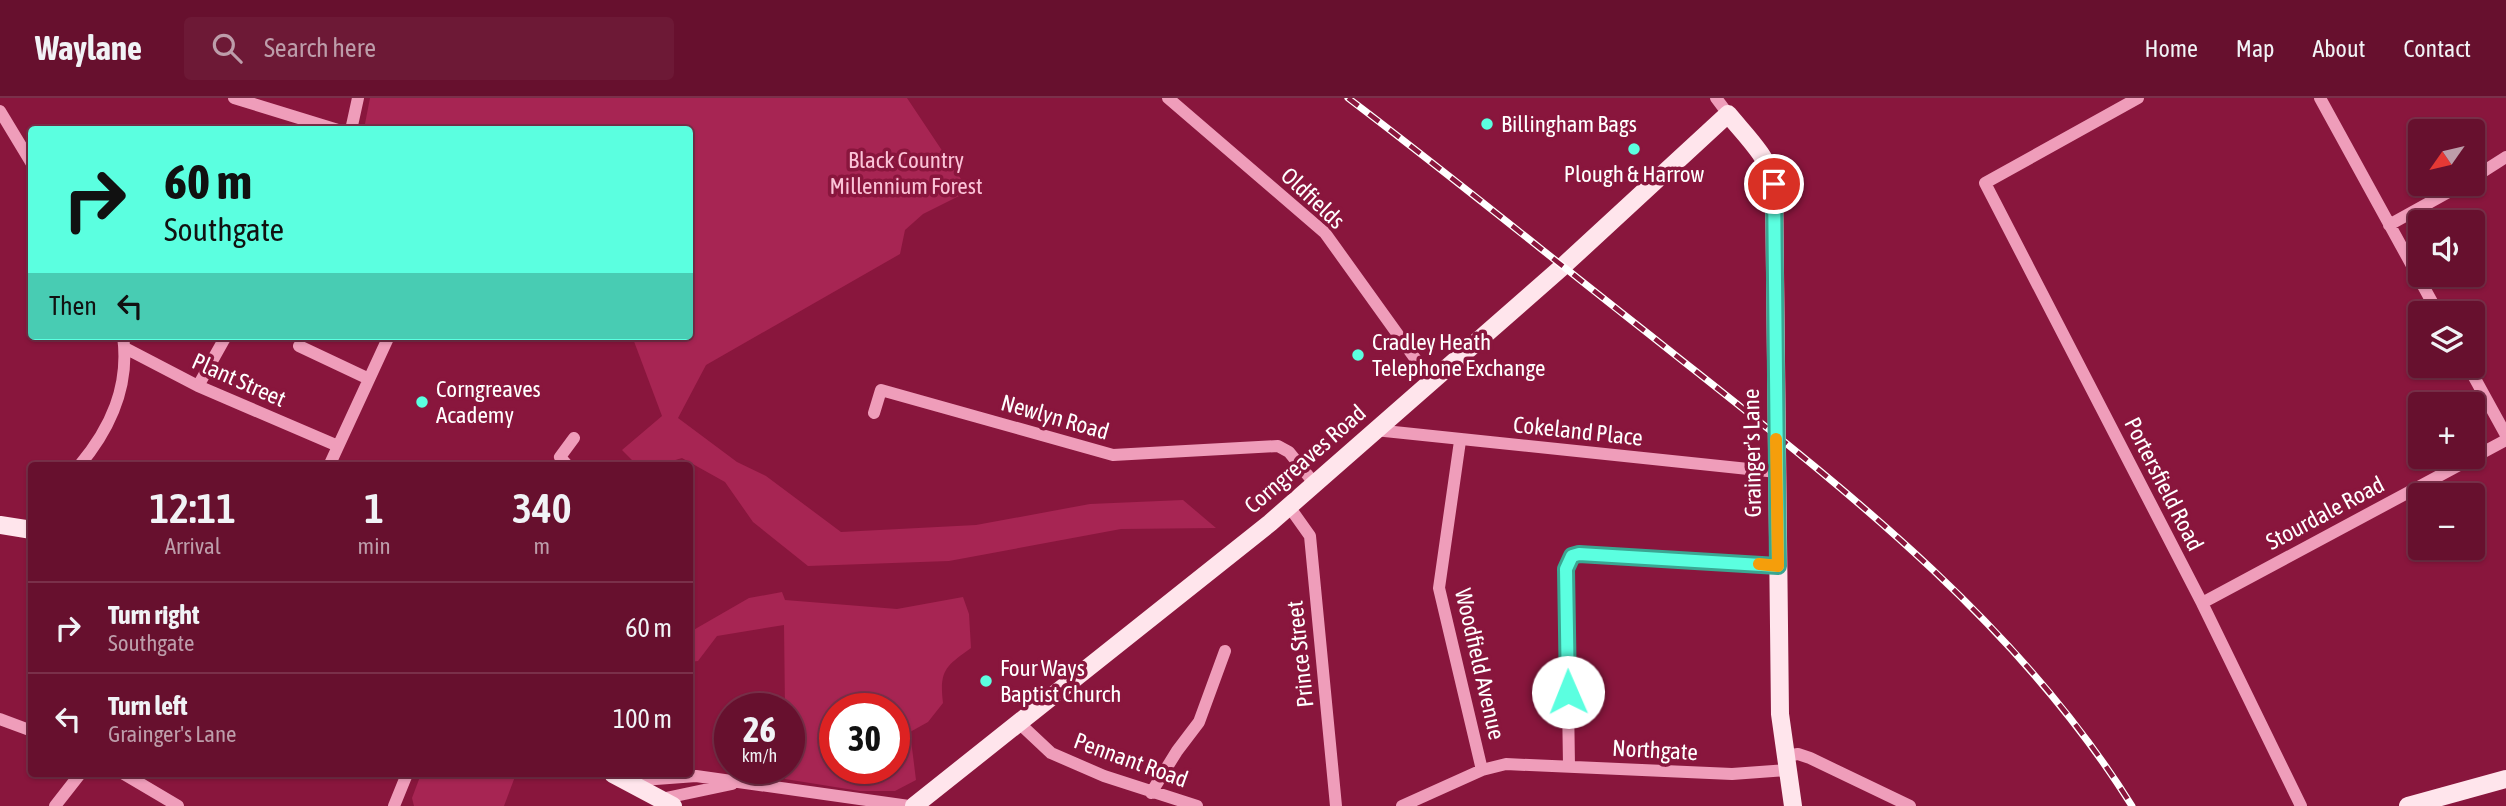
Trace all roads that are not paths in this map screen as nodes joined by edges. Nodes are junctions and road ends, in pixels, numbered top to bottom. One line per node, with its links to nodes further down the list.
1 (234, 98): 9 (street)
2 (358, 98): 10 (street)
3 (1168, 98): 23 (street, Oldfields)
4 (1716, 98): 8 (street)
5 (2138, 98): 41 (street, Portersfield Road)
6 (2320, 98): 15 (street)
7 (0, 111): 11 (street)
8 (1728, 114): 23 (main road, Corngreaves Road); 35 (main road, Grainger's Lane)
9 (325, 126)
10 (352, 126)
11 (28, 157)
12 (2506, 157): 13 (street)
13 (2485, 170)
14 (2444, 196): 15 (street)
15 (2389, 225): 16 (street)
16 (2431, 301)
17 (224, 340): 24 (street)
18 (387, 340): 22 (street)
19 (124, 342): 24 (street, Plant Street); 32 (street)
20 (299, 346): 22 (street)
21 (2475, 378): 27 (street)
22 (369, 379): 31 (street)
23 (1432, 382): 26 (main road, Corngreaves Road)
24 (198, 386): 31 (street, Plant Street)
25 (874, 413): 36 (street, Newlyn Road)
26 (1375, 430): 30 (street, Cokeland Place); 36 (main road, Corngreaves Road)
27 (2506, 435)
28 (574, 438): 34 (street)
29 (2506, 440): 41 (street, Stourdale Road)
30 (1460, 441): 35 (street, Cokeland Place); 48 (street, Woodfield Avenue)
31 (338, 446): 33 (street)
32 (82, 462)
33 (331, 462)
34 (560, 462)
35 (1777, 472): 40 (main road, Grainger's Lane)
36 (1314, 482): 37 (main road, Corngreaves Road)
37 (1288, 505): 44 (main road, Corngreaves Road); 63 (street, Prince Street)
38 (0, 525): 39 (main road)
39 (28, 529)
40 (1778, 566): 46 (main road, Grainger's Lane); 47 (street)
41 (2202, 603): 67 (street, Portersfield Road)
42 (1225, 651): 55 (street)
43 (0, 719): 45 (street)
44 (1019, 723): 55 (street, Pennant Road); 61 (main road, Corngreaves Road)
45 (28, 730)
46 (1787, 763): 47 (street, Northgate); 65 (main road, Grainger's Lane); 66 (street, Northgate)
47 (1569, 766): 48 (street, Northgate)
48 (1482, 771): 64 (street, Northgate)
49 (693, 776): 61 (street)
50 (78, 777): 57 (street)
51 (129, 777): 58 (street)
52 (406, 777): 59 (street)
53 (621, 777): 56 (main road)
54 (2506, 779): 68 (main road)
55 (1151, 793): 62 (street, Pennant Road)
56 (667, 802): 60 (street)
57 (55, 806)
58 (178, 806)
59 (394, 806)
60 (872, 806)
61 (912, 806)
62 (1198, 806)
63 (1336, 806)
64 (1402, 806)
65 (1793, 806)
66 (1910, 806)
67 (2301, 806)
68 (2408, 806)

